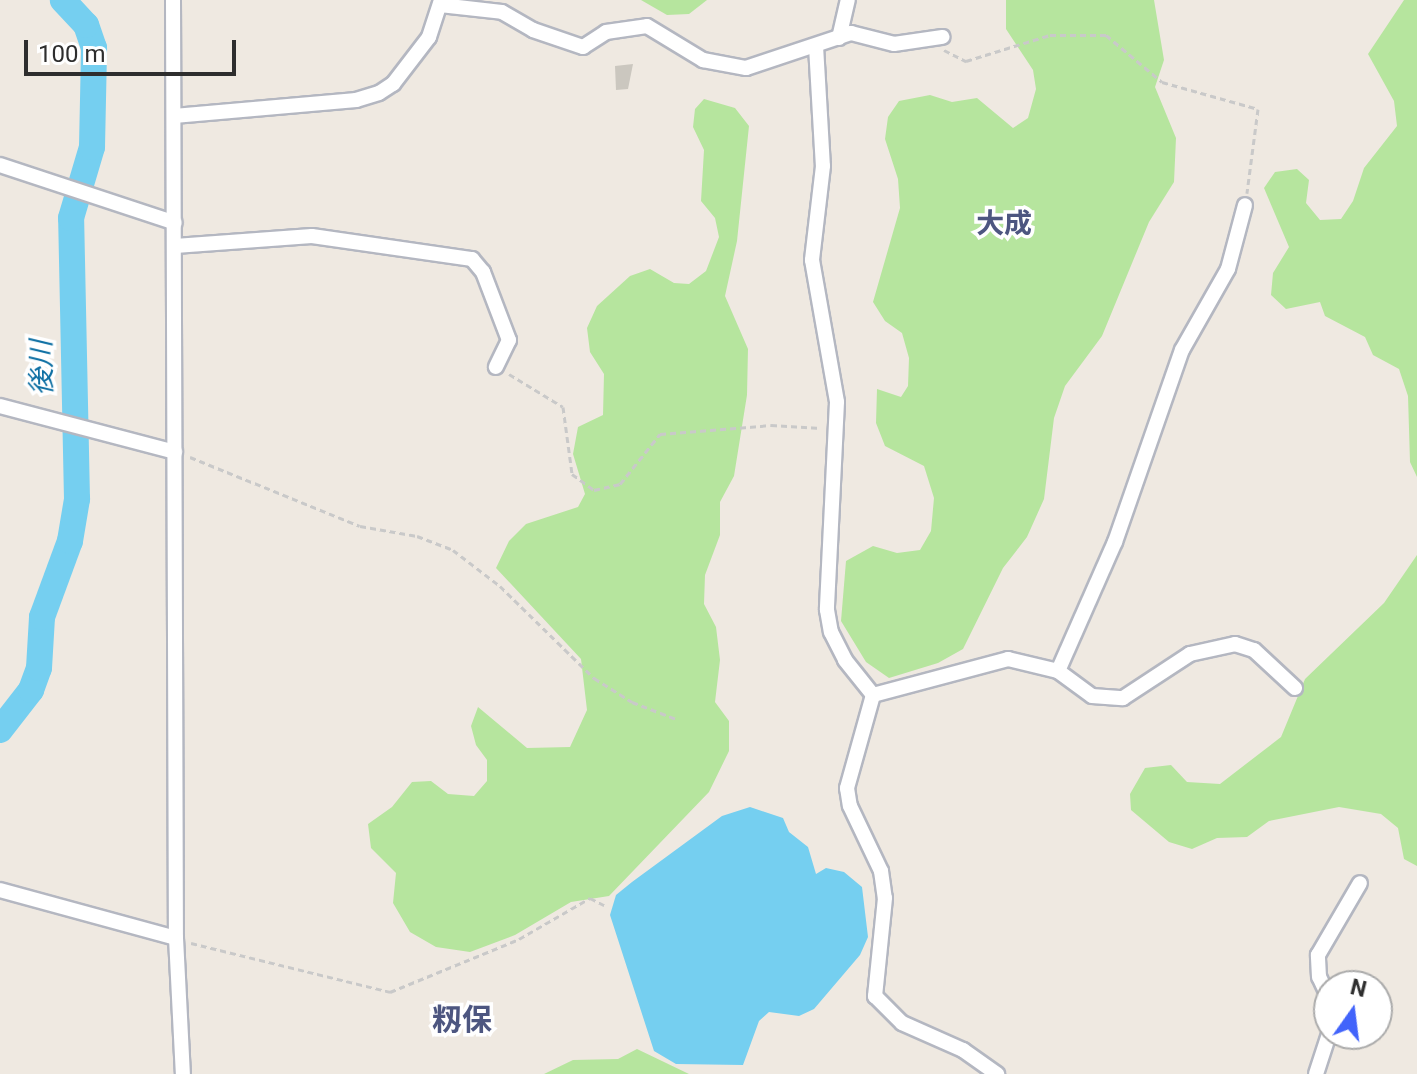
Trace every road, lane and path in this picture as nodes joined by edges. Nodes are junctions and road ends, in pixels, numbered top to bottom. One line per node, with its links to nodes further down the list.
1 (173, 0): 7 (street)
2 (848, 0): 5 (street)
3 (441, 2): 6 (street); 7 (street)
4 (942, 37): 5 (street); 9 (path)
5 (839, 38): 6 (street)
6 (816, 46): 14 (street)
7 (174, 116): 10 (street)
8 (0, 165): 10 (street)
9 (1245, 205): 16 (street)
10 (175, 223): 11 (street)
11 (175, 246): 12 (street); 15 (street)
12 (496, 367): 14 (path)
13 (0, 406): 15 (street)
14 (836, 431): 18 (street)
15 (175, 452): 19 (path); 23 (street)
16 (1058, 671): 17 (street); 18 (street)
17 (1295, 688)
18 (873, 695): 27 (street)
19 (676, 719)
20 (1360, 883): 24 (street)
21 (0, 890): 23 (street)
22 (604, 905): 23 (path)
23 (176, 938): 26 (street)
24 (1319, 970)
25 (1324, 1050): 28 (street)
26 (183, 1074)
27 (997, 1074)
28 (1316, 1074)

